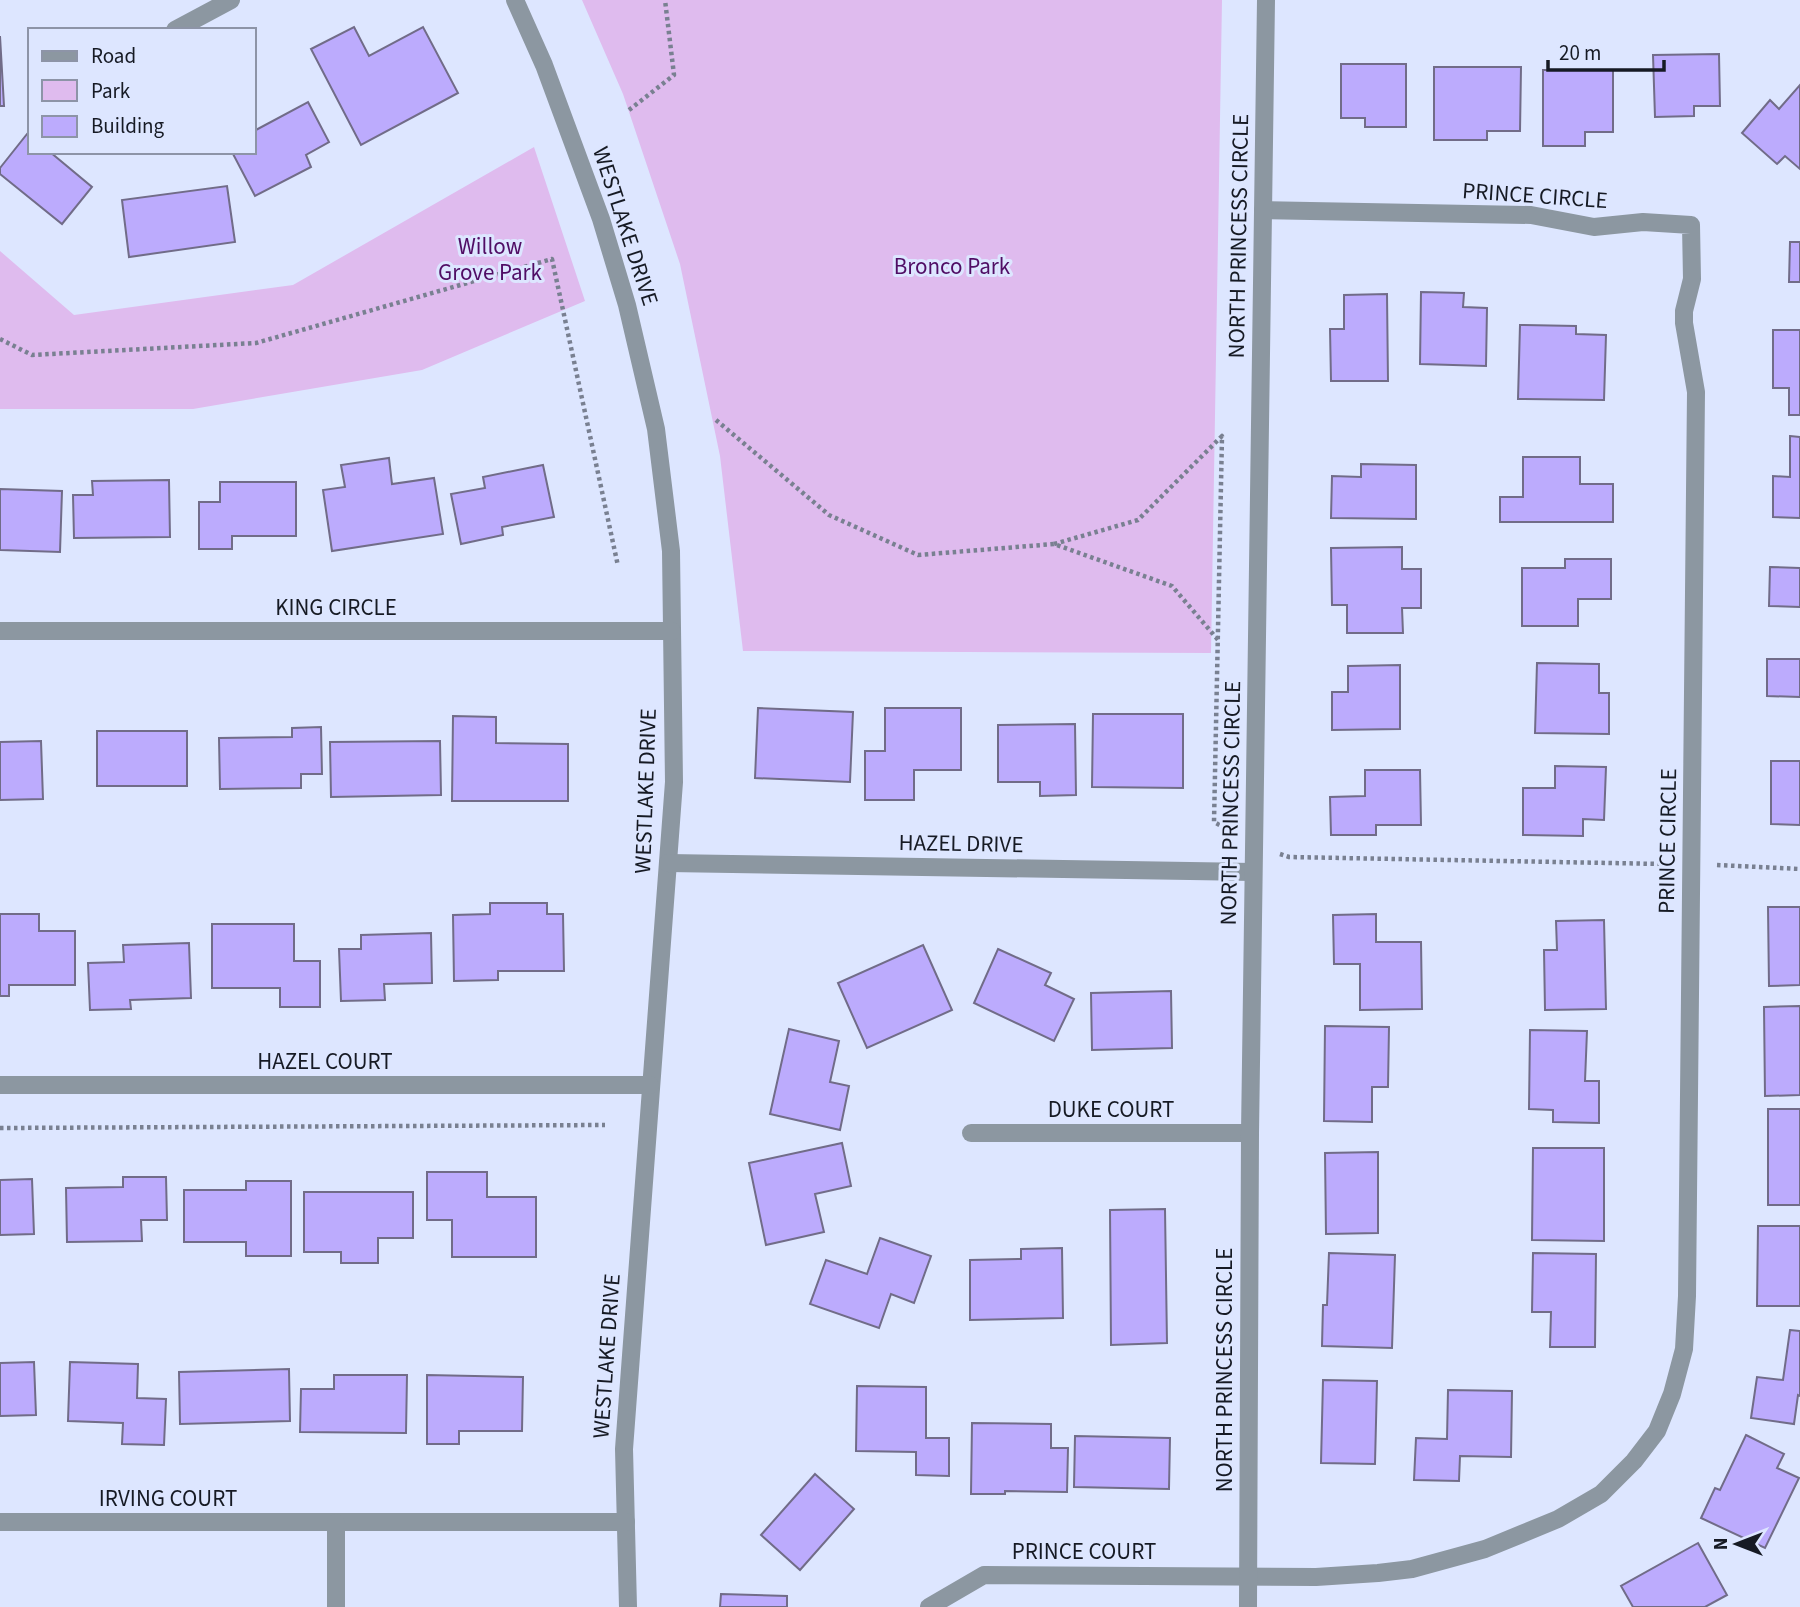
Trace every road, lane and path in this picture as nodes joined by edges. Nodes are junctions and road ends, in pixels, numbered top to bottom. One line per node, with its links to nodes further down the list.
1 (231, 0): 5 (street)
2 (514, 0): 13 (street, WESTLAKE DRIVE)
3 (665, 0): 6 (path)
4 (1266, 0): 7 (street, NORTH PRINCESS CIRCLE)
5 (179, 28)
6 (629, 110)
7 (1264, 210): 15 (street, NORTH PRINCESS CIRCLE); 17 (street, PRINCE CIRCLE)
8 (0, 339): 11 (path)
9 (716, 420): 10 (path)
10 (1054, 544): 14 (path); 14 (path)
11 (618, 566)
12 (0, 631): 13 (street, KING CIRCLE)
13 (672, 631): 16 (street, WESTLAKE DRIVE)
14 (1219, 641): 15 (path)
15 (1254, 845): 17 (path); 19 (street, NORTH PRINCESS CIRCLE)
16 (668, 863): 19 (street, HAZEL DRIVE); 21 (street, WESTLAKE DRIVE)
17 (1691, 864): 18 (path); 29 (street, PRINCE CIRCLE)
18 (1800, 869)
19 (1253, 872): 25 (street, NORTH PRINCESS CIRCLE)
20 (0, 1085): 21 (street, HAZEL COURT)
21 (650, 1085): 27 (street, WESTLAKE DRIVE)
22 (605, 1125): 23 (path)
23 (0, 1128)
24 (971, 1133): 25 (street, DUKE COURT)
25 (1250, 1133): 29 (street, NORTH PRINCESS CIRCLE)
26 (0, 1522): 28 (street, IRVING COURT)
27 (626, 1522): 28 (street, IRVING COURT); 31 (street, WESTLAKE DRIVE)
28 (336, 1523): 30 (street)
29 (1248, 1577): 32 (street, PRINCE COURT); 33 (street, NORTH PRINCESS CIRCLE)
30 (336, 1607)
31 (628, 1607)
32 (929, 1607)
33 (1248, 1607)

